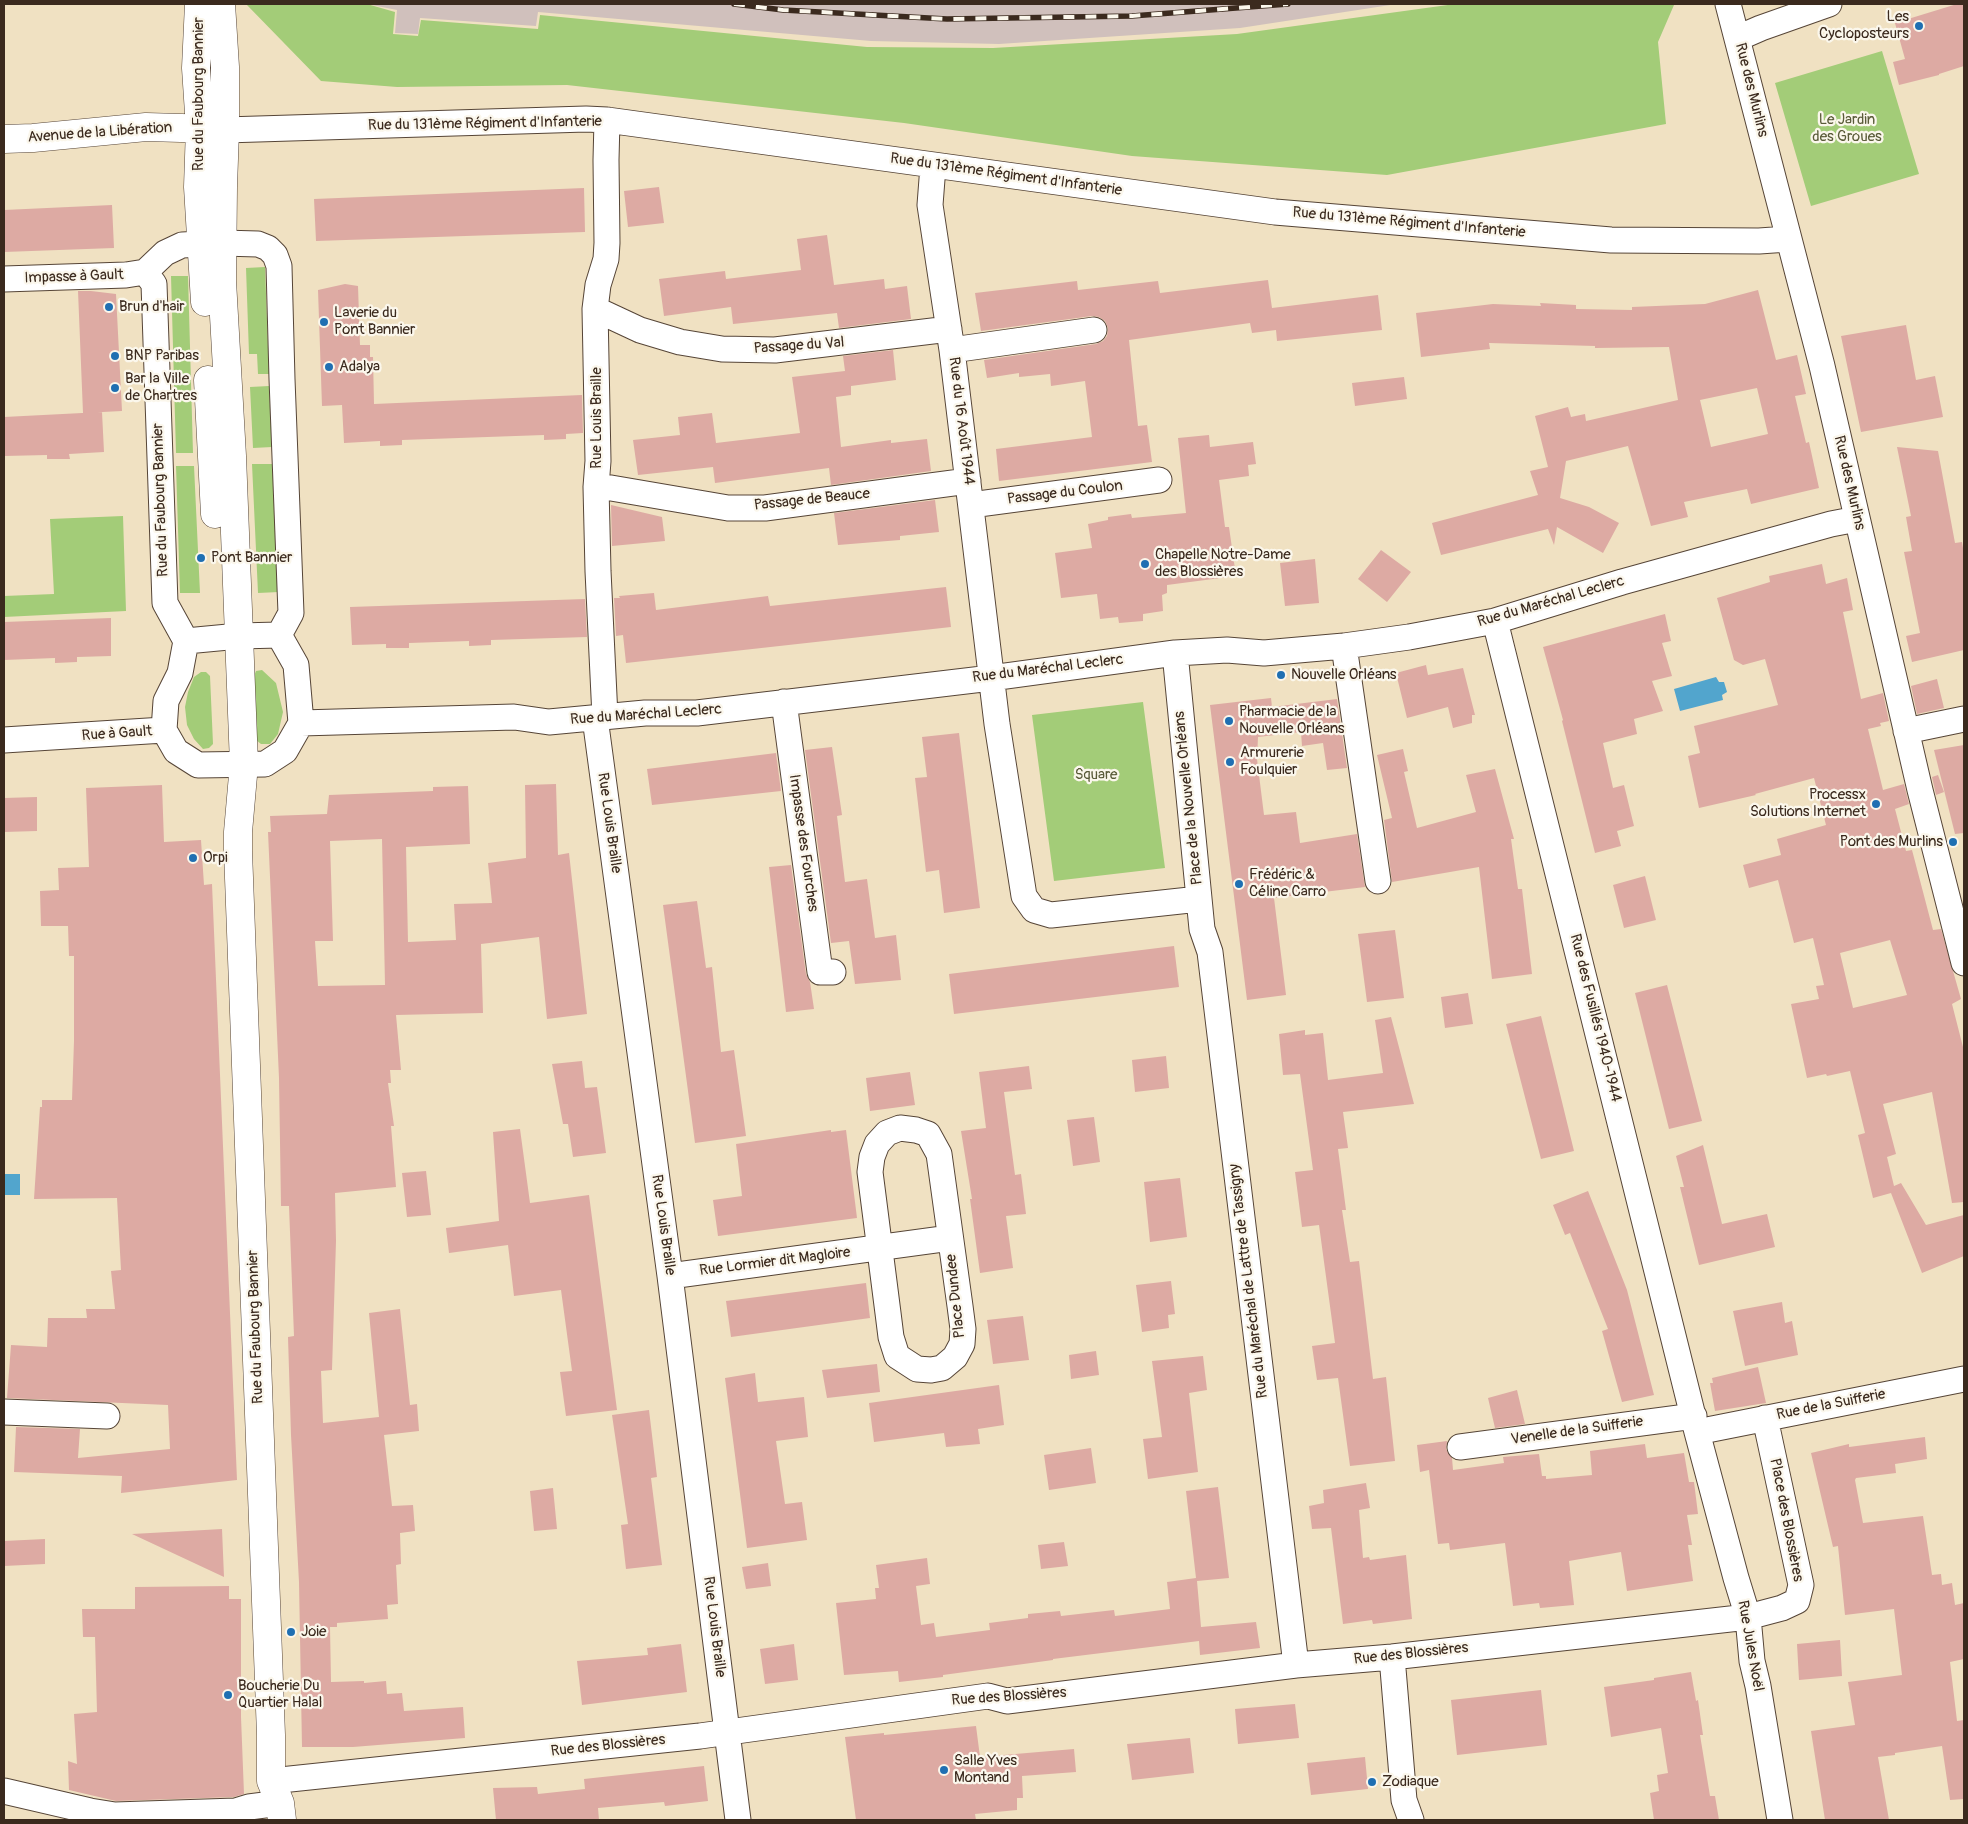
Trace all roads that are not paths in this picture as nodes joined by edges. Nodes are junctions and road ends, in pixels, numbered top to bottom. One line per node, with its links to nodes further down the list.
1 (1728, 4): 4 (street, Rue des Murlins)
2 (1829, 4): 4 (street)
3 (210, 7): 6 (main road, Rue du Faubourg Bannier)
4 (1738, 38): 9 (street, Rue des Murlins)
5 (607, 120): 6 (street, Rue du 131ème Régiment d'Infanterie); 8 (street, Rue du 131ème Régiment d'Infanterie); 13 (street, Rue Louis Braille)
6 (213, 129): 7 (main road, Avenue de la Libération); 10 (main road, Rue du Faubourg Bannier)
7 (4, 139)
8 (933, 166): 9 (street, Rue du 131ème Régiment d'Infanterie); 15 (street, Rue du 16 Août 1944)
9 (1788, 239): 19 (street, Rue des Murlins)
10 (212, 243): 11 (street); 21 (street); 22 (main road, Rue du Faubourg Bannier)
11 (145, 272): 12 (street, Impasse à Gault); 23 (street, Rue du Faubourg Bannier)
12 (4, 279)
13 (595, 309): 15 (street, Passage du Val); 17 (street, Rue Louis Braille)
14 (1094, 330): 15 (street, Passage du Val)
15 (950, 340): 18 (street, Rue du 16 Août 1944)
16 (1159, 480): 18 (street, Passage du Coulon)
17 (596, 487): 18 (street, Passage de Beauce); 28 (street, Rue Louis Braille)
18 (970, 493): 26 (street, Rue du 16 Août 1944)
19 (1857, 519): 20 (street, Rue du Maréchal Leclerc); 32 (street, Rue des Murlins)
20 (1495, 621): 24 (street, Rue du Maréchal Leclerc); 46 (street, Rue des Fusillés 1940-1944)
21 (279, 636): 22 (street); 30 (street)
22 (230, 637): 23 (street); 34 (main road, Rue du Faubourg Bannier)
23 (186, 642): 31 (street)
24 (1344, 646): 25 (street, Rue du Maréchal Leclerc); 35 (street)
25 (1175, 653): 26 (street, Rue du Maréchal Leclerc); 36 (street, Place de la Nouvelle Orléans)
26 (992, 678): 27 (street, Rue du Maréchal Leclerc); 36 (street, Place de la Nouvelle Orléans)
27 (784, 702): 28 (street, Rue du Maréchal Leclerc); 38 (street, Impasse des Fourches)
28 (600, 718): 30 (street, Rue du Maréchal Leclerc); 41 (street, Rue Louis Braille)
29 (1964, 719): 32 (street)
30 (301, 723): 34 (street)
31 (164, 730): 33 (street, Rue à Gault); 34 (street, Rue à Gault)
32 (1906, 731): 37 (street, Rue des Murlins)
33 (4, 740)
34 (235, 765): 53 (main road, Rue du Faubourg Bannier)
35 (1378, 881)
36 (1199, 899): 50 (street, Rue du Maréchal de Lattre de Tassigny)
37 (1964, 963)
38 (833, 972)
39 (950, 1238): 40 (street, Place Dundee); 40 (street, Place Dundee); 40 (street, Place Dundee)
40 (880, 1248): 41 (street, Rue Lormier dit Magloire)
41 (670, 1276): 51 (street, Rue Louis Braille)
42 (1964, 1378): 45 (street, Rue de la Suifferie)
43 (4, 1412): 44 (street)
44 (108, 1416)
45 (1766, 1418): 46 (street, Rue de la Suifferie); 48 (street, Place des Blossières)
46 (1695, 1424): 47 (street, Venelle de la Suifferie); 48 (street, Rue Jules Noël)
47 (1460, 1447)
48 (1748, 1617): 49 (street, Rue des Blossières); 56 (street, Rue Jules Noël)
49 (1392, 1656): 50 (street, Rue des Blossières); 55 (street)
50 (1296, 1665): 51 (street, Rue des Blossières)
51 (727, 1732): 53 (street, Rue des Blossières); 54 (street, Rue Louis Braille)
52 (4, 1791): 53 (street, Rue des Blossières)
53 (278, 1801)
54 (738, 1820)
55 (1411, 1820)
56 (1780, 1820)

